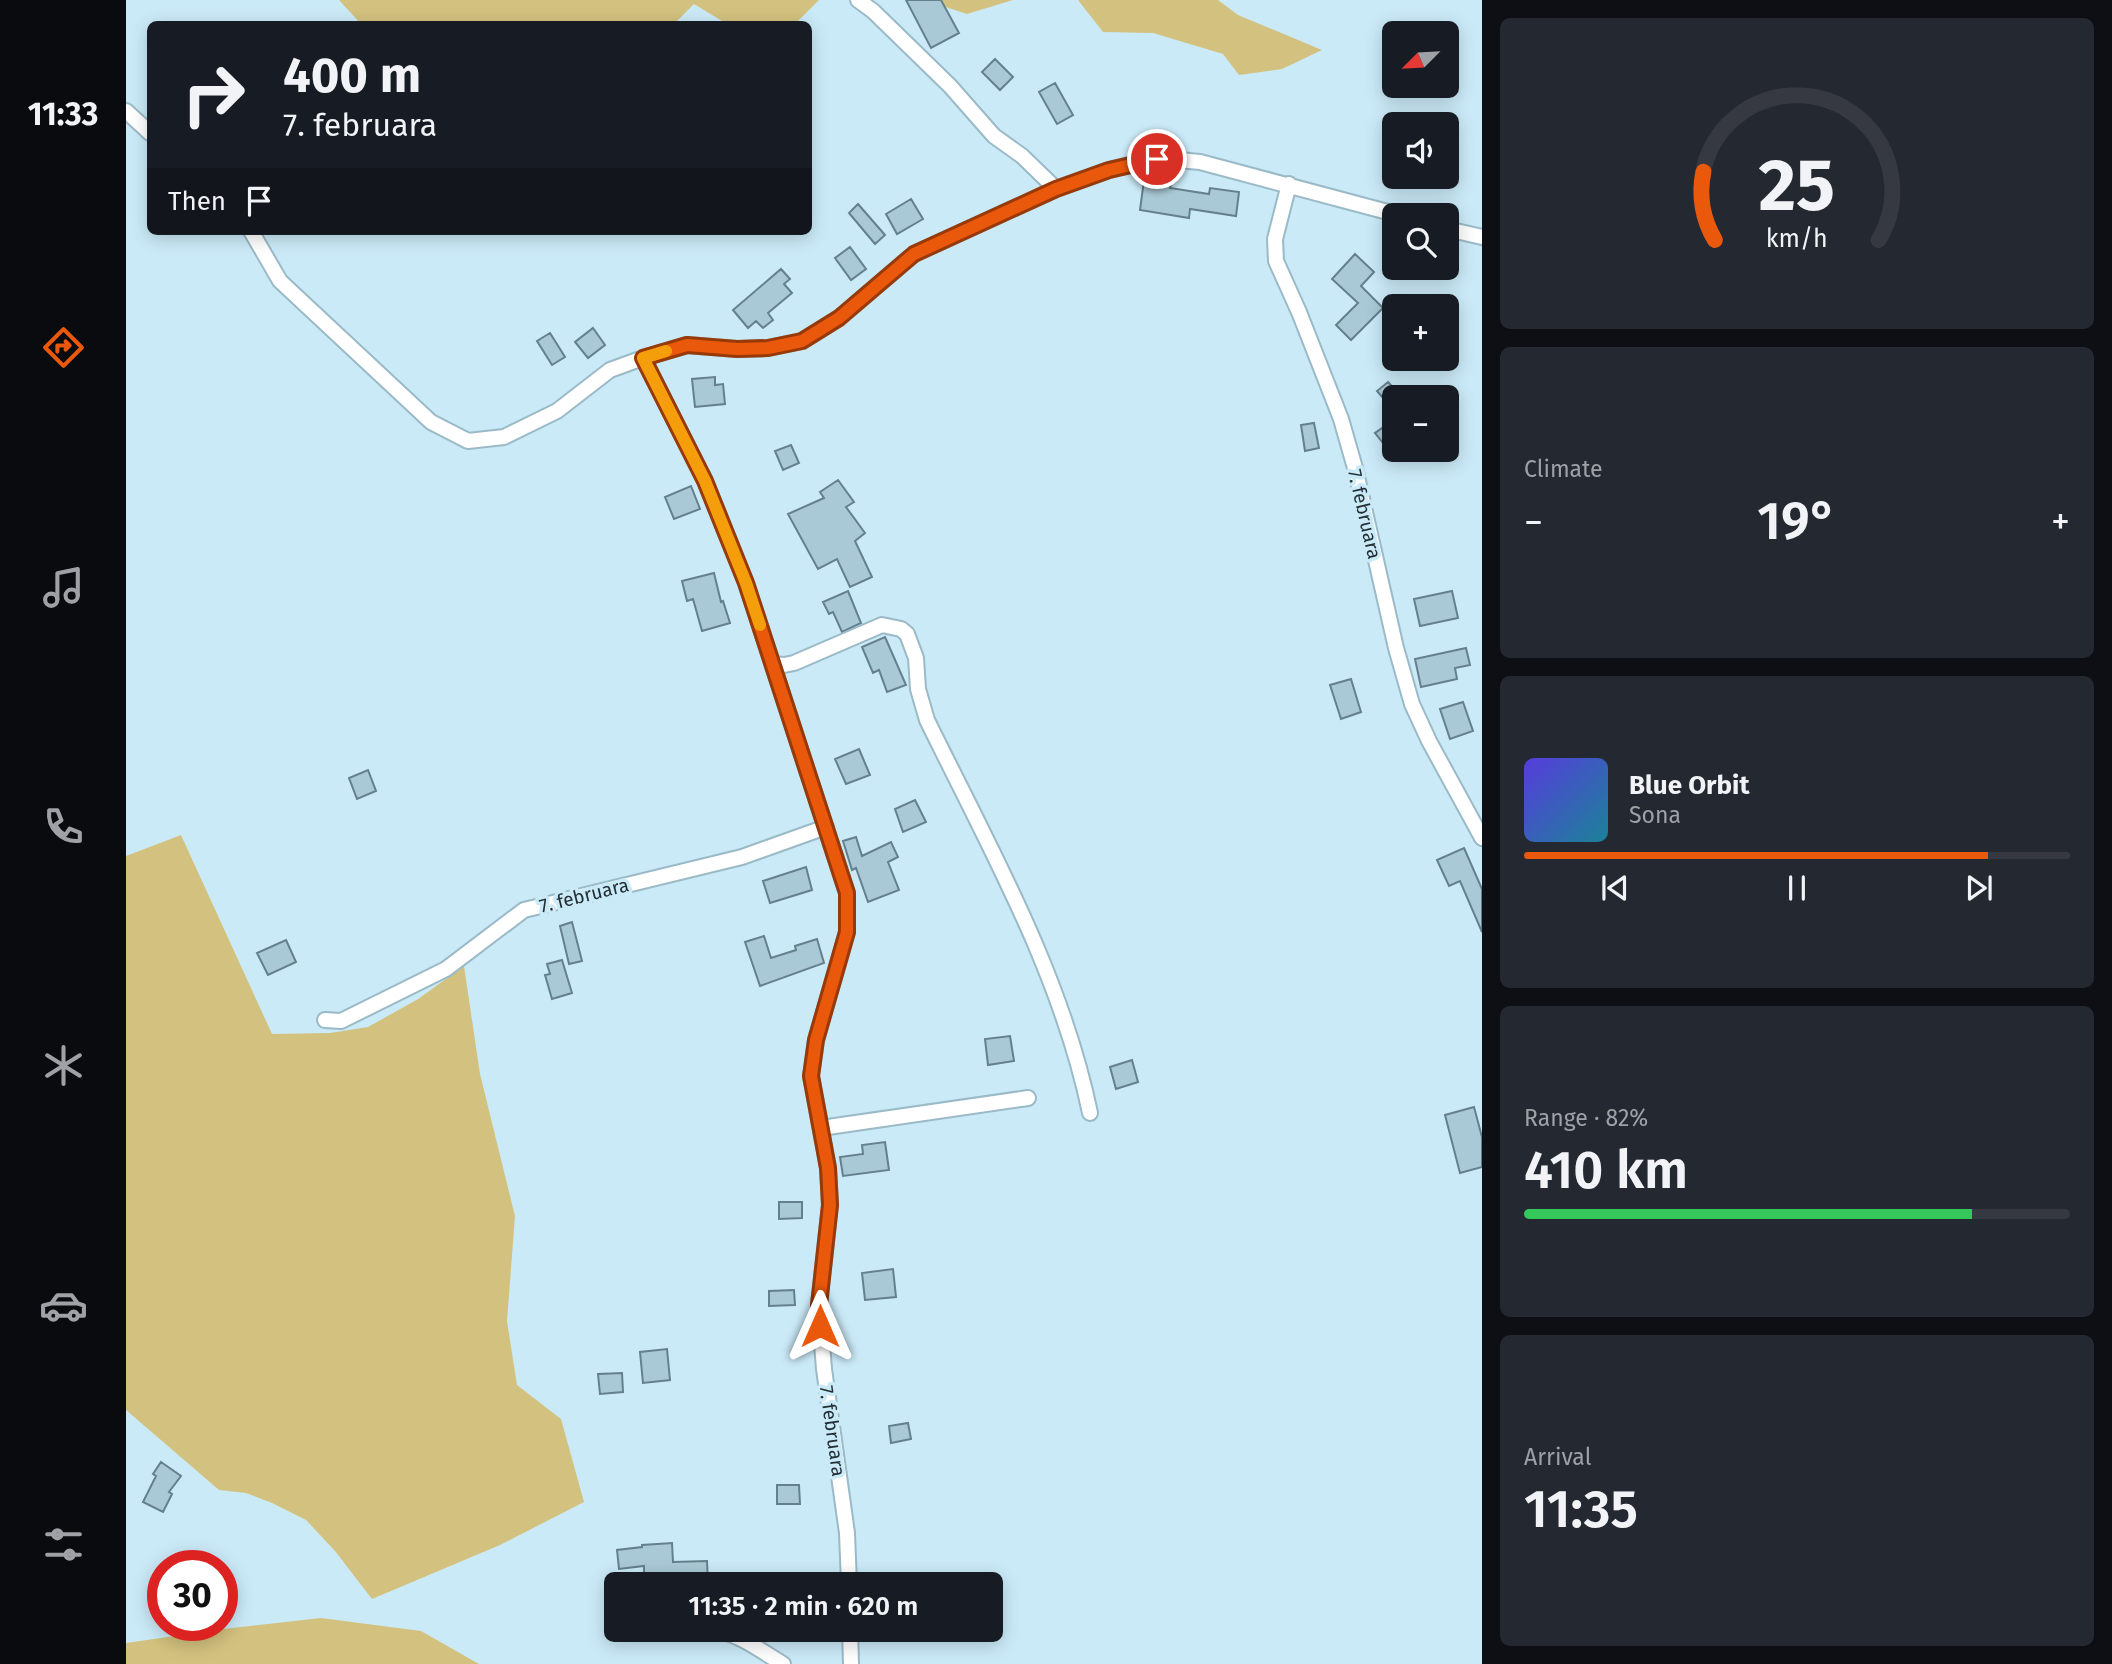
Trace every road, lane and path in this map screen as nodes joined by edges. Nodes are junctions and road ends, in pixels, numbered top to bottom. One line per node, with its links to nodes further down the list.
1 (858, 0): 5 (street)
2 (126, 111): 3 (street)
3 (147, 130)
4 (1289, 184): 5 (street); 6 (street); 13 (street, 7. februara)
5 (1056, 189): 10 (street)
6 (1382, 210)
7 (1459, 232): 9 (street)
8 (253, 235): 10 (street)
9 (1482, 237)
10 (643, 358): 11 (street, 7. februara)
11 (773, 664): 12 (street, 7. februara); 16 (street)
12 (826, 827): 14 (street, 7. februara); 17 (street, 7. februara)
13 (1482, 838)
14 (325, 1020)
15 (1028, 1098): 17 (street)
16 (1090, 1113)
17 (821, 1128): 18 (street, 7. februara)
18 (849, 1572)
19 (744, 1642): 21 (street)
20 (850, 1642): 22 (street)
21 (783, 1664)
22 (851, 1664)

